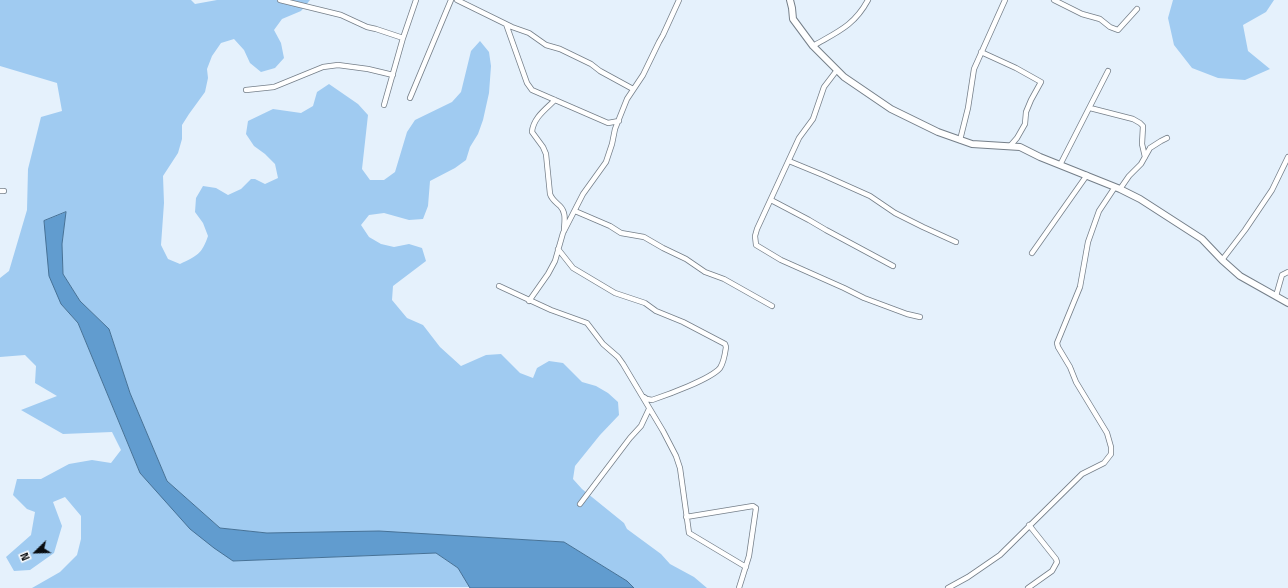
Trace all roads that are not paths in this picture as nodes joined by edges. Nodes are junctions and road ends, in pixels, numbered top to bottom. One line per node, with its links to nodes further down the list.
1 (283, 0): 12 (street)
2 (416, 0): 12 (street)
3 (451, 0): 20 (street)
4 (457, 0): 11 (street)
5 (679, 0): 18 (street)
6 (790, 0): 13 (main road)
7 (868, 0): 13 (street)
8 (1005, 0): 14 (street)
9 (1054, 0): 10 (street)
10 (1137, 9)
11 (506, 24): 18 (street); 21 (street)
12 (403, 38): 17 (street)
13 (813, 46): 15 (main road)
14 (981, 52): 26 (street); 27 (street)
15 (837, 70): 26 (main road); 30 (street)
16 (1108, 71): 23 (street)
17 (392, 75): 19 (street); 22 (street)
18 (633, 89): 24 (street)
19 (246, 90)
20 (410, 98)
21 (555, 100): 24 (street); 36 (street)
22 (384, 104)
23 (1090, 108): 28 (street); 31 (street)
24 (619, 121): 35 (street)
25 (1167, 138): 28 (street)
26 (960, 140): 27 (main road)
27 (1010, 146): 31 (main road)
28 (1145, 157): 33 (street)
29 (1288, 157): 40 (street)
30 (789, 161): 34 (street); 37 (street)
31 (1060, 165): 32 (main road)
32 (1087, 175): 33 (main road); 39 (street)
33 (1118, 188): 40 (main road); 53 (street)
34 (771, 200): 41 (street); 48 (street)
35 (575, 212): 36 (street); 47 (street)
36 (564, 233): 38 (street)
37 (956, 242)
38 (558, 249): 45 (street); 49 (street)
39 (1032, 253)
40 (1222, 260): 44 (main road)
41 (893, 266)
42 (1288, 272): 44 (street)
43 (500, 286): 45 (street)
44 (1276, 296): 46 (main road)
45 (529, 301): 49 (street)
46 (1288, 303)
47 (772, 306)
48 (920, 317)
49 (642, 396): 50 (street)
50 (649, 409): 51 (street); 52 (street)
51 (580, 504)
52 (686, 517): 54 (street); 54 (street)
53 (1029, 525): 56 (street); 57 (street)
54 (746, 567): 55 (street)
55 (738, 588)
56 (948, 588)
57 (1028, 588)

